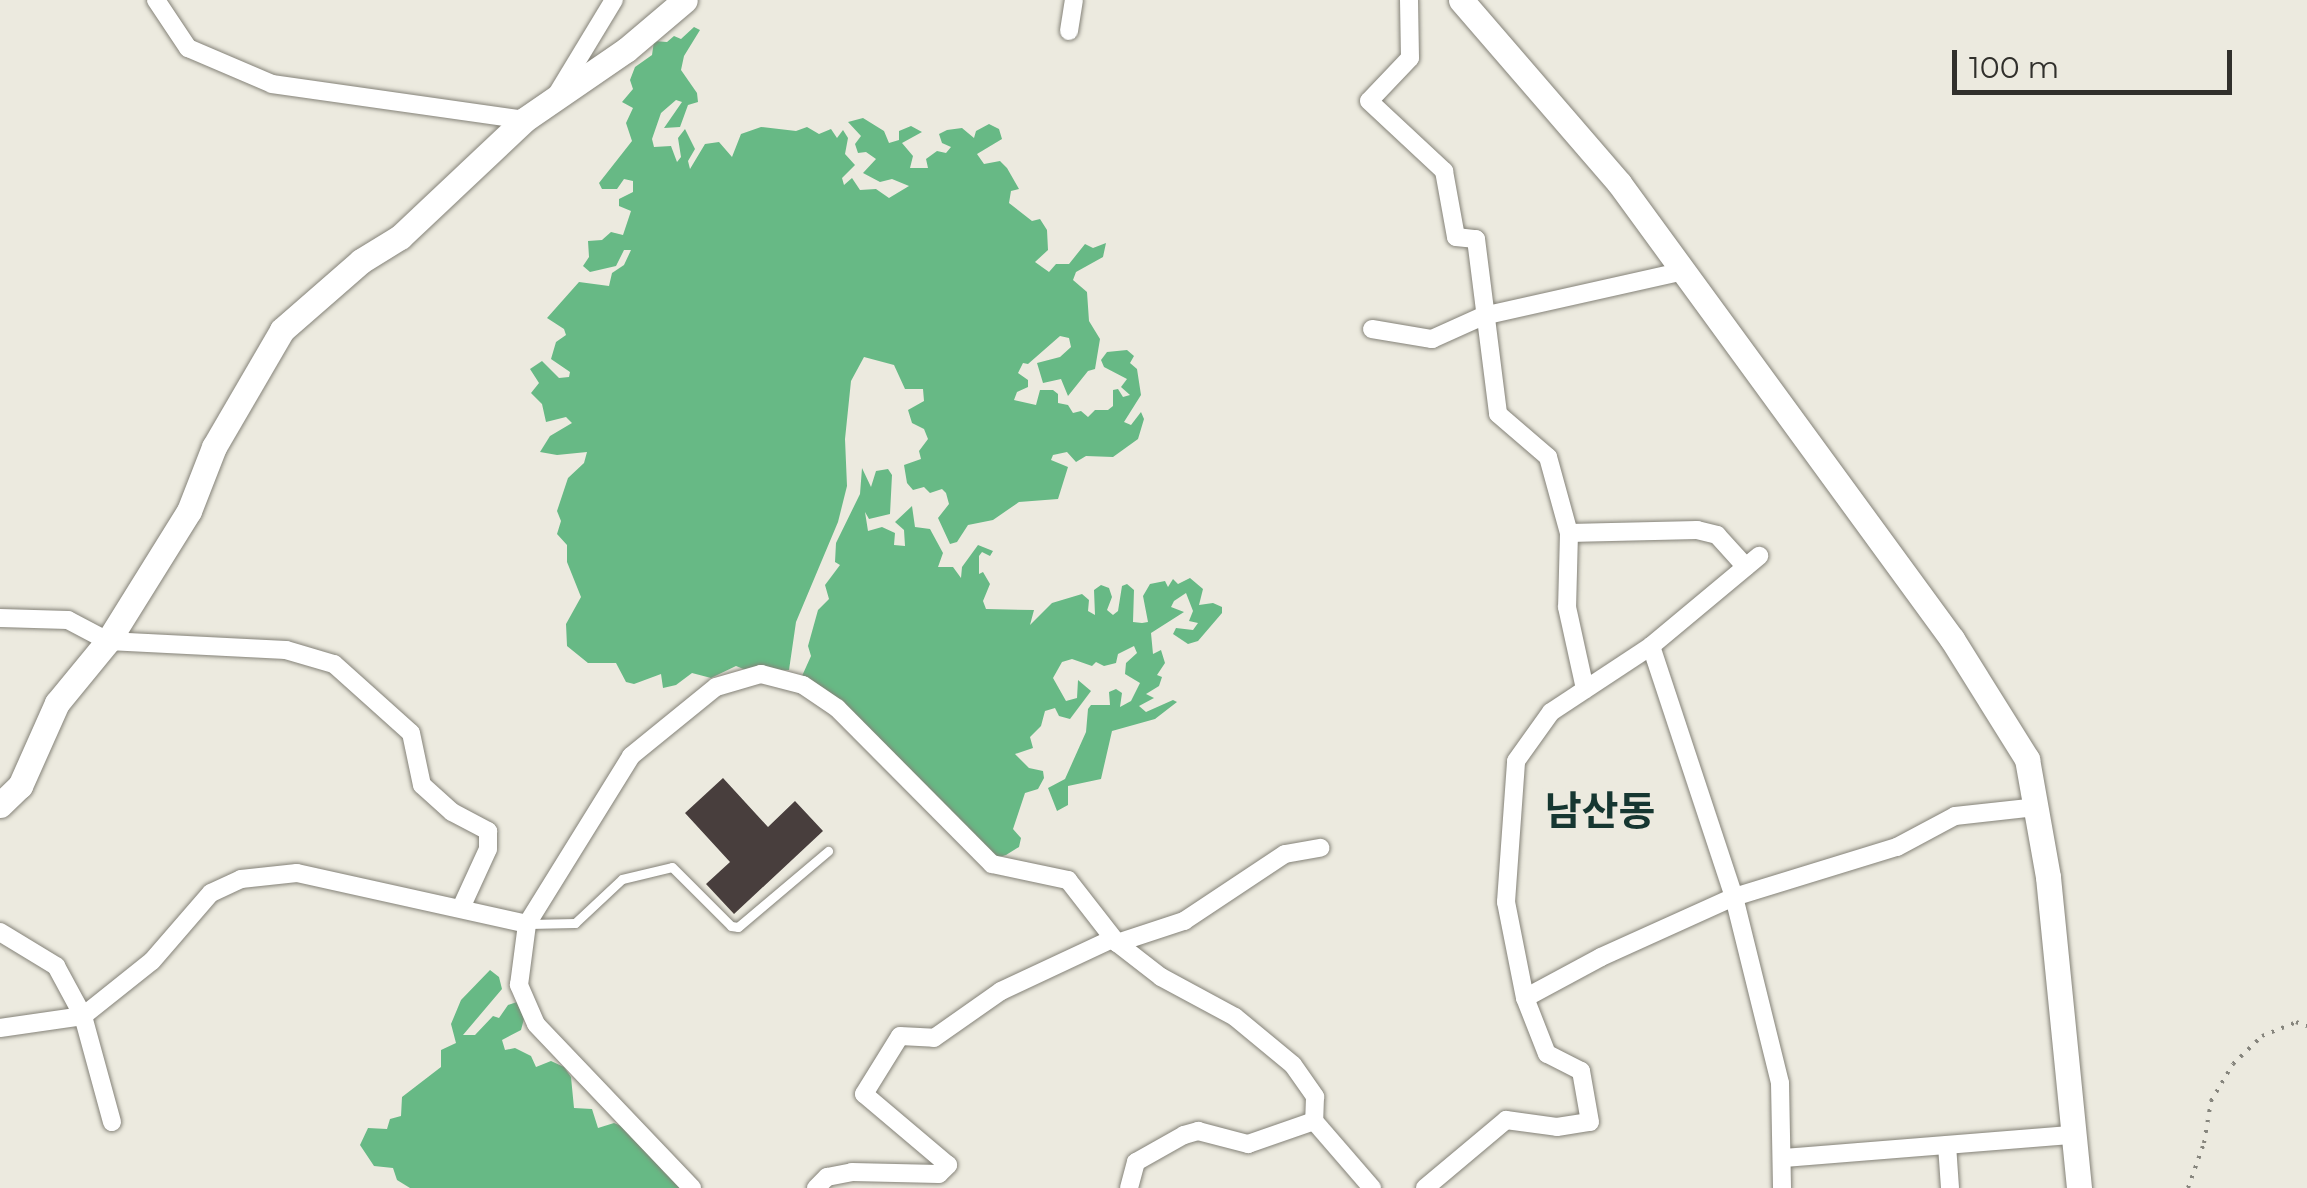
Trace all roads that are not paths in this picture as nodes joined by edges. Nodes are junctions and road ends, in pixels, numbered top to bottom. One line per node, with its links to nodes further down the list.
1 (156, 0): 9 (street)
2 (614, 0): 8 (street)
3 (685, 0): 8 (street)
4 (1074, 0): 7 (street)
5 (1409, 0): 11 (street)
6 (1462, 0): 10 (street)
7 (1068, 32)
8 (557, 94): 9 (street)
9 (524, 120): 15 (street)
10 (1684, 271): 11 (street); 19 (street)
11 (1482, 316): 12 (street); 13 (street)
12 (1372, 329)
13 (1569, 533): 16 (street); 17 (street)
14 (0, 618): 15 (street)
15 (108, 641): 18 (street); 23 (street)
16 (1651, 646): 17 (street); 22 (street)
17 (1586, 689): 27 (street)
18 (0, 805)
19 (2036, 807): 22 (street); 32 (street)
20 (1320, 848): 26 (street)
21 (828, 852): 24 (lane)
22 (1734, 898): 27 (street); 34 (street)
23 (461, 908): 24 (street); 28 (street)
24 (526, 924): 26 (street); 35 (street)
25 (0, 932): 28 (street)
26 (1117, 942): 30 (street); 36 (street)
27 (1526, 998): 39 (street)
28 (83, 1016): 29 (street); 31 (street)
29 (0, 1028)
30 (1314, 1121): 37 (street); 38 (street)
31 (112, 1122)
32 (2073, 1135): 33 (street); 42 (street)
33 (1947, 1145): 34 (street); 41 (street)
34 (1784, 1158): 40 (street)
35 (692, 1188)
36 (816, 1188)
37 (1129, 1188)
38 (1372, 1188)
39 (1425, 1188)
40 (1782, 1188)
41 (1950, 1188)
42 (2079, 1188)

